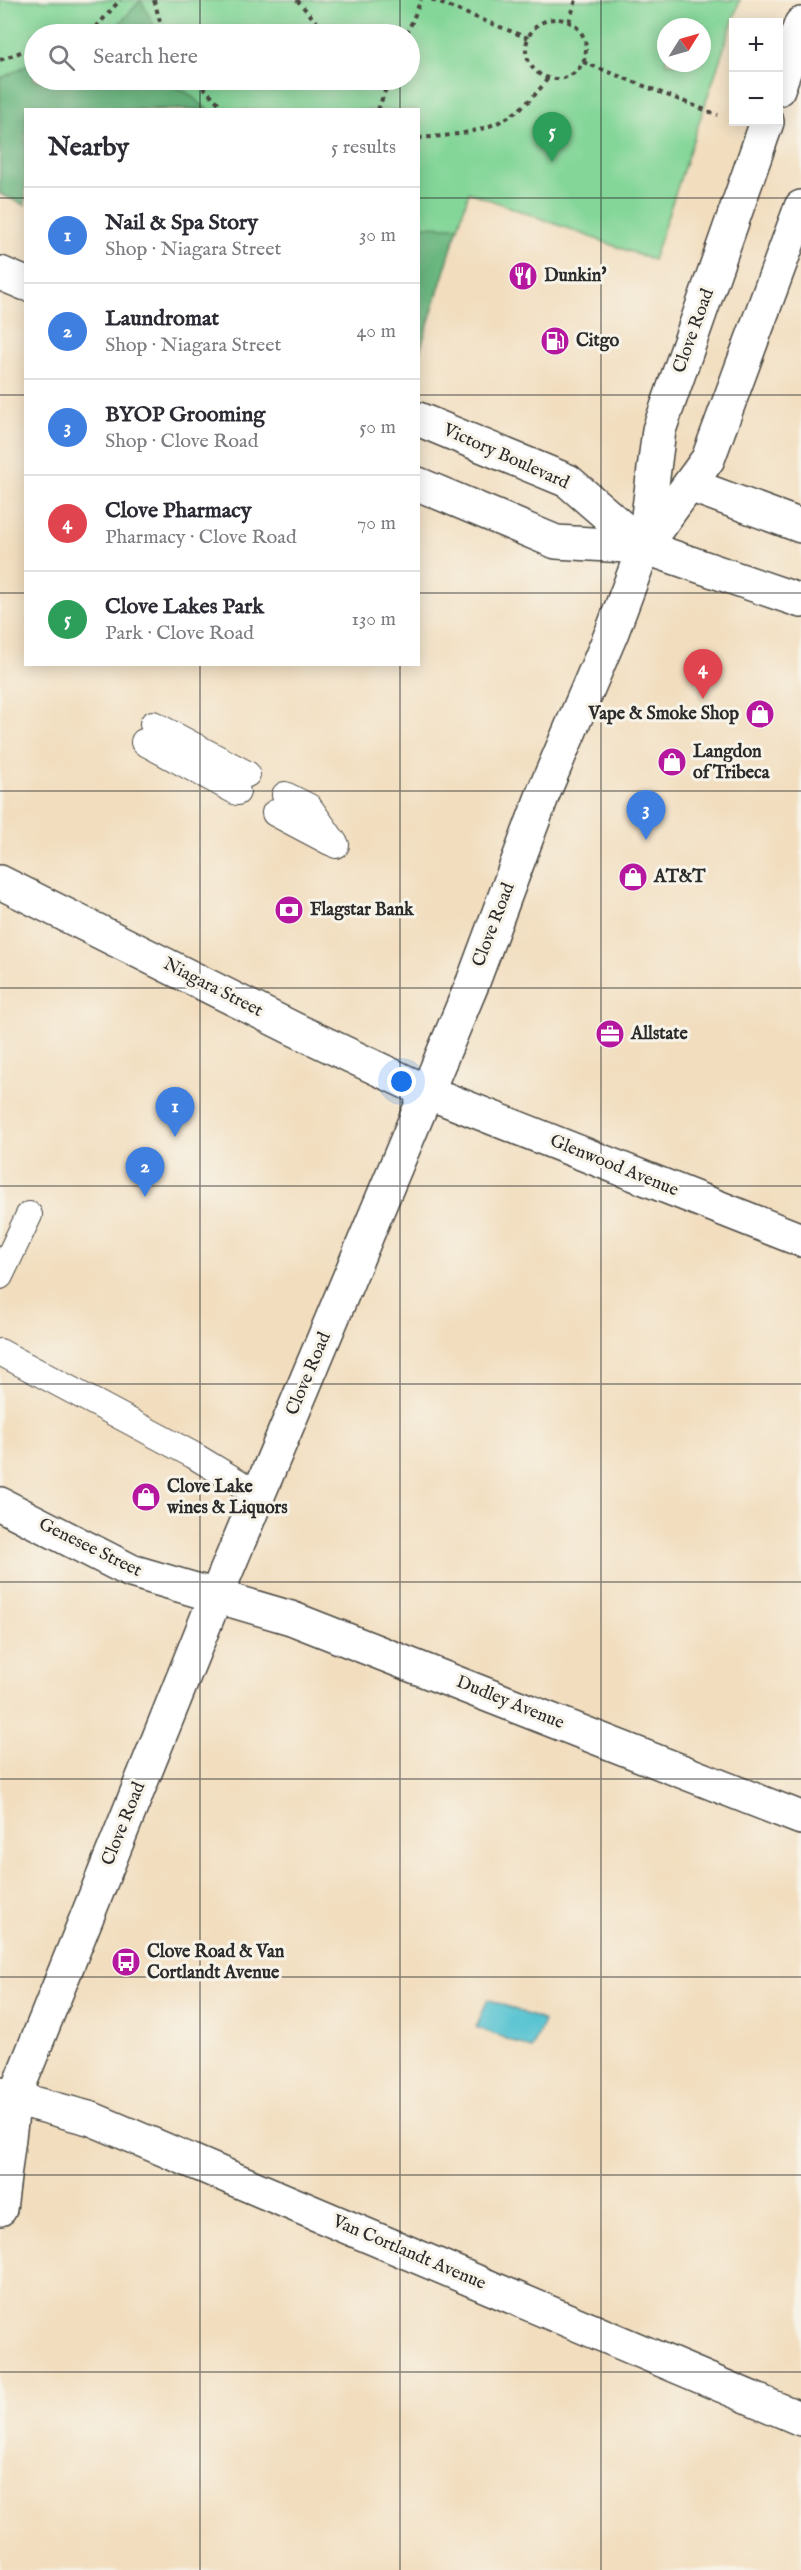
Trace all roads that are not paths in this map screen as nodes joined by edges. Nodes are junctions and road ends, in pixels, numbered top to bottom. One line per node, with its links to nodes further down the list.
1 (801, 24): 2 (main road)
2 (783, 75)
3 (766, 126): 11 (main road, Clove Road)
4 (801, 207): 9 (main road, Clove Road)
5 (0, 273): 6 (main road)
6 (24, 283)
7 (420, 419): 11 (main road, Victory Boulevard)
8 (420, 484): 11 (main road, Victory Boulevard)
9 (690, 485): 10 (main road); 11 (main road, Clove Road)
10 (801, 526)
11 (644, 547): 12 (main road, Victory Boulevard); 18 (main road, Clove Road)
12 (801, 601)
13 (149, 733): 14 (lane)
14 (242, 783)
15 (280, 804): 16 (lane)
16 (336, 845)
17 (0, 882): 18 (main road, Niagara Street)
18 (427, 1092): 20 (main road, Glenwood Avenue); 23 (main road, Clove Road)
19 (29, 1215): 21 (lane)
20 (801, 1240)
21 (0, 1275)
22 (2, 1359): 23 (lane)
23 (259, 1495): 25 (main road, Clove Road)
24 (0, 1504): 25 (main road, Genesee Street)
25 (216, 1596): 26 (main road, Dudley Avenue); 27 (main road, Clove Road)
26 (801, 1818)
27 (7, 2096): 28 (main road, Clove Road); 29 (main road, Van Cortlandt Avenue)
28 (0, 2209)
29 (801, 2419)

